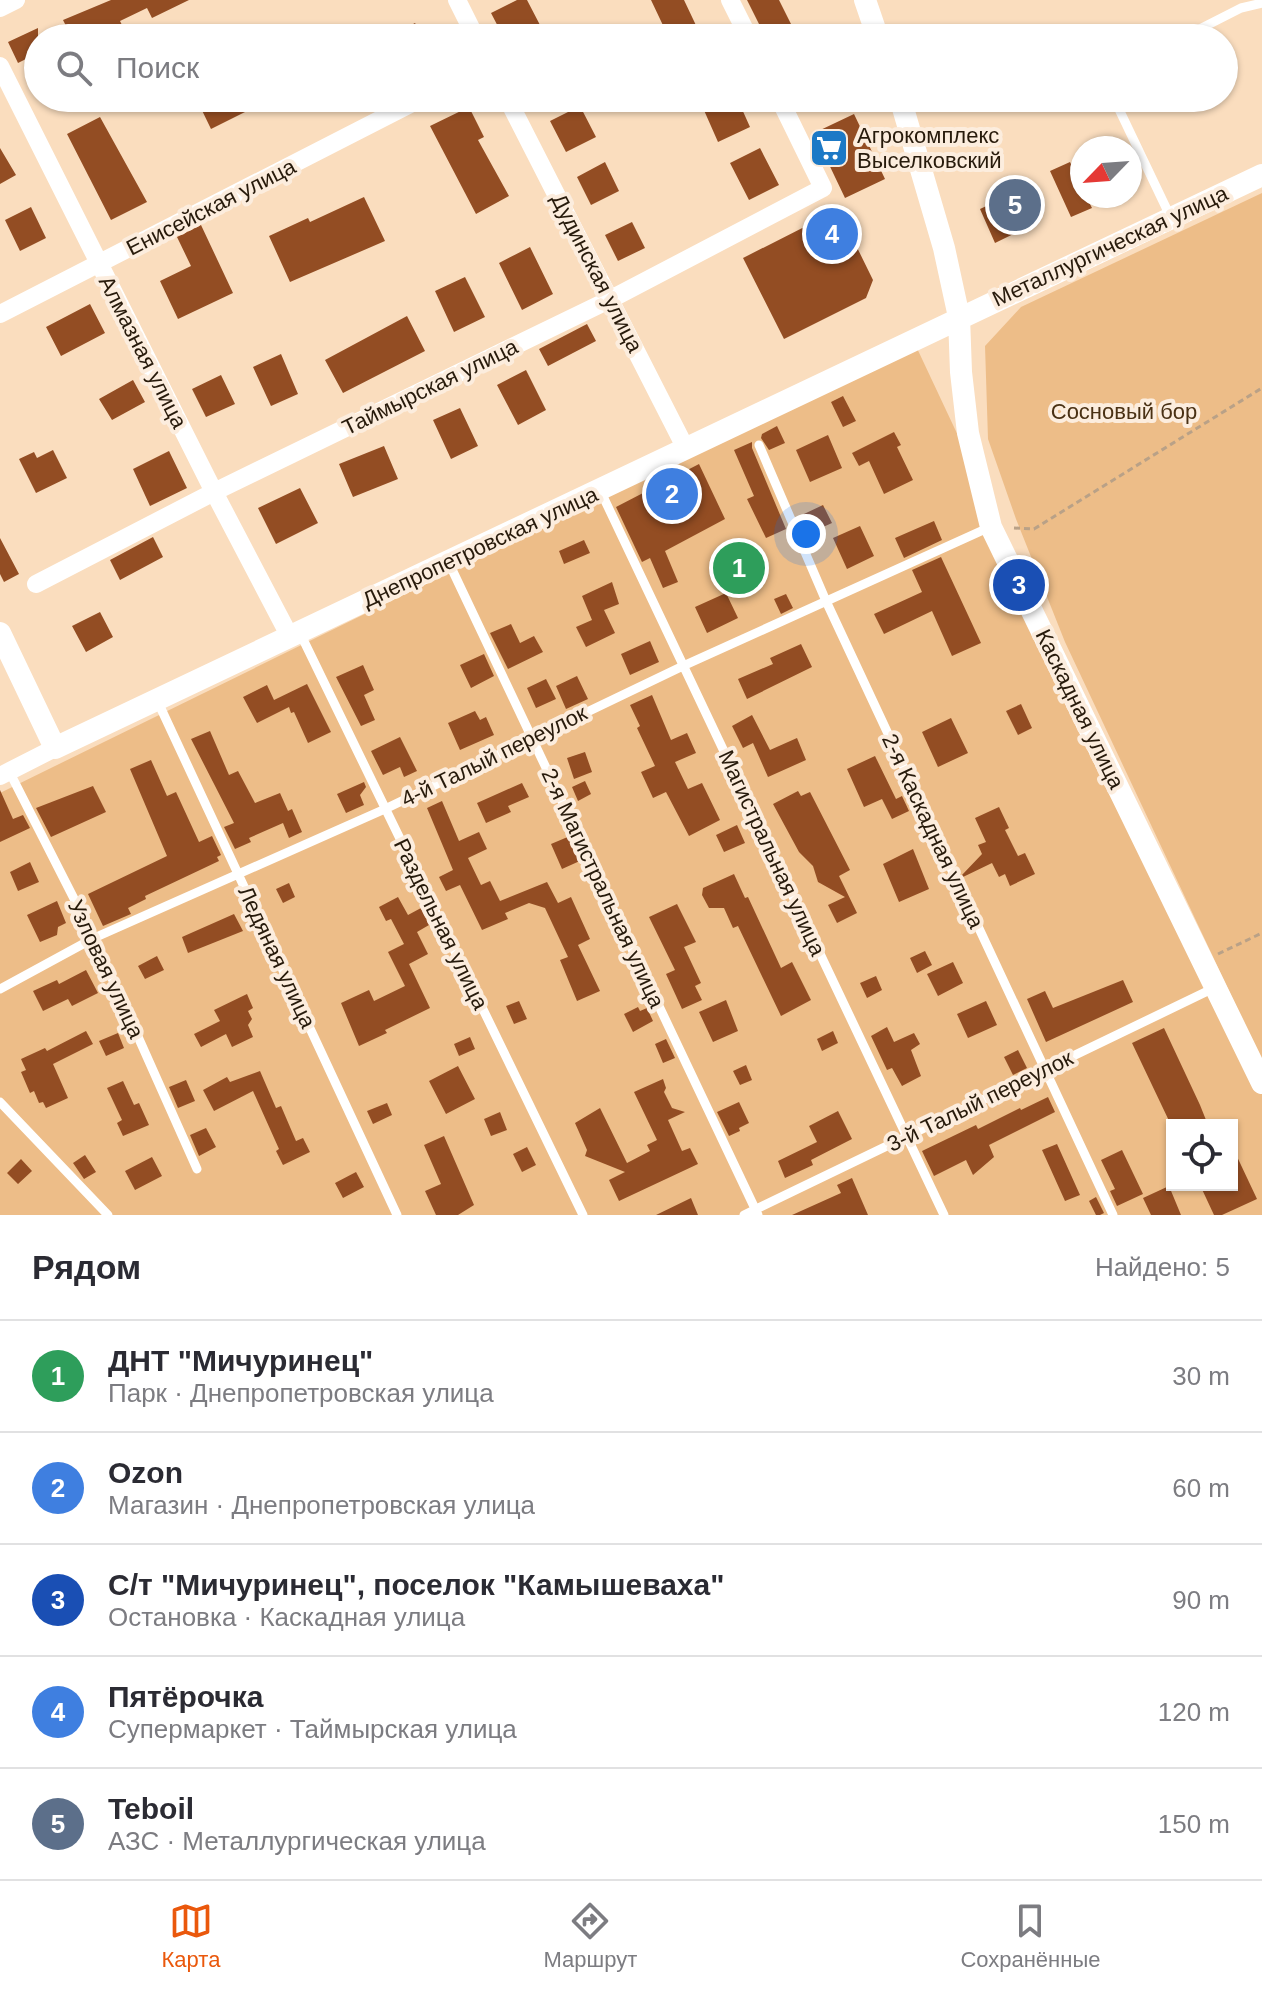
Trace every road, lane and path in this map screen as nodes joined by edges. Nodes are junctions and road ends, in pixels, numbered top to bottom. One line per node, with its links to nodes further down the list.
1 (16, 0): 6 (street)
2 (457, 0): 7 (street)
3 (730, 0): 8 (street)
4 (865, 0): 9 (street)
5 (1262, 3): 10 (lane)
6 (0, 8)
7 (469, 24)
8 (742, 24)
9 (873, 24)
10 (1210, 24)
11 (0, 66): 19 (street, Алмазная улица)
12 (395, 112): 19 (street, Енисейская улица)
13 (514, 112): 20 (street, Дудинская улица)
14 (786, 112): 20 (street, Таймырская улица)
15 (904, 112): 22 (street, Каскадная улица)
16 (1120, 112): 18 (lane)
17 (1262, 175): 18 (street, Металлургическая улица)
18 (1171, 218): 22 (street, Металлургическая улица)
19 (100, 265): 21 (street, Енисейская улица); 27 (street, Алмазная улица)
20 (611, 299): 25 (street, Дудинская улица); 27 (street, Таймырская улица)
21 (0, 314)
22 (959, 317): 25 (street, Днепропетровская улица); 28 (street, Каскадная улица)
23 (1262, 388): 29 (path)
24 (759, 445): 32 (lane, 2-я Каскадная улица)
25 (686, 449): 26 (street, Днепропетровская улица)
26 (600, 490): 30 (street, Днепропетровская улица); 35 (lane, Магистральная улица)
27 (214, 492): 31 (street, Таймырская улица); 34 (street, Алмазная улица)
28 (991, 527): 32 (lane, 4-й Талый переулок); 44 (street, Каскадная улица)
29 (1034, 529)
30 (448, 561): 34 (street, Днепропетровская улица); 37 (lane, 2-я Магистральная улица)
31 (36, 584)
32 (826, 601): 35 (lane, 4-й Талый переулок); 47 (lane, 2-я Каскадная улица)
33 (0, 633): 38 (street)
34 (295, 635): 36 (street, Днепропетровская улица); 40 (lane, Раздельная улица)
35 (683, 666): 37 (lane, 4-й Талый переулок); 50 (lane, Магистральная улица)
36 (157, 699): 38 (street, Днепропетровская улица); 41 (lane, Ледяная улица)
37 (531, 738): 40 (lane, 4-й Талый переулок); 52 (lane, 2-я Магистральная улица)
38 (55, 748): 39 (street, Днепропетровская улица)
39 (4, 774): 43 (lane, Узловая улица)
40 (385, 809): 41 (lane, 4-й Талый переулок); 55 (lane, Раздельная улица)
41 (239, 874): 43 (lane, 4-й Талый переулок); 54 (lane, Ледяная улица)
42 (1262, 933): 44 (path)
43 (94, 938): 46 (lane, 4-й Талый переулок); 51 (lane, Узловая улица)
44 (1204, 960): 45 (street, Каскадная улица)
45 (1217, 986): 47 (lane, 3-й Талый переулок); 48 (street, Каскадная улица)
46 (0, 989)
47 (1043, 1068): 50 (lane, 3-й Талый переулок); 58 (lane, 2-я Каскадная улица)
48 (1262, 1083)
49 (0, 1102): 53 (lane)
50 (907, 1137): 52 (lane, 3-й Талый переулок); 57 (lane, Магистральная улица)
51 (197, 1169)
52 (757, 1212): 56 (lane, 3-й Талый переулок)
53 (108, 1215)
54 (397, 1215)
55 (583, 1215)
56 (744, 1215)
57 (944, 1215)
58 (1113, 1215)

